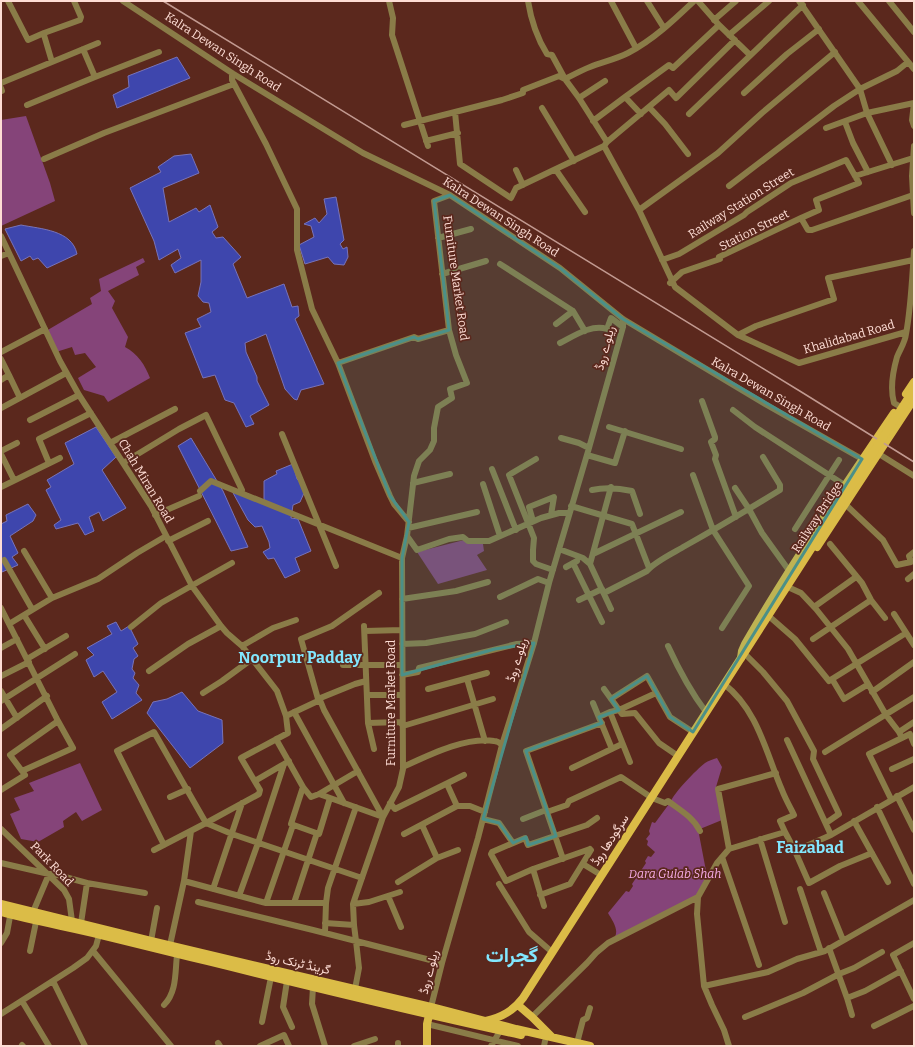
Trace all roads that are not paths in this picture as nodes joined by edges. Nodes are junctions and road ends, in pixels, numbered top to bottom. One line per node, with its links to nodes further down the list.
1 (8, 1): 22 (street)
2 (74, 1): 22 (street)
3 (123, 1): 34 (street, Kalra Dewan Singh Road)
4 (389, 1): 52 (street)
5 (528, 1): 36 (street)
6 (611, 1): 26 (street)
7 (647, 1): 19 (street)
8 (694, 1): 19 (street)
9 (698, 1): 16 (street)
10 (707, 1): 16 (street)
11 (736, 1): 17 (street)
12 (769, 1): 23 (street)
13 (858, 1): 32 (street)
14 (889, 1): 21 (street)
15 (801, 3): 20 (street); 30 (street)
16 (703, 8): 17 (street)
17 (714, 20): 18 (street)
18 (719, 25): 23 (street); 42 (street)
19 (664, 28): 26 (street)
20 (819, 29): 29 (street); 41 (street)
21 (914, 32)
22 (44, 34): 31 (street)
23 (730, 35): 24 (street)
24 (734, 40): 30 (street); 46 (street)
25 (98, 43): 27 (street)
26 (636, 48): 36 (street)
27 (83, 49): 31 (street); 35 (street)
28 (159, 52): 35 (street)
29 (835, 52): 40 (street); 75 (street)
30 (750, 55): 51 (street)
31 (52, 62): 38 (street)
32 (908, 62): 33 (street); 40 (street)
33 (914, 69)
34 (232, 73): 39 (street); 73 (street, Kalra Dewan Singh Road)
35 (94, 77): 45 (street)
36 (565, 79): 43 (street); 48 (street)
37 (605, 81): 43 (street)
38 (1, 83)
39 (234, 84): 63 (street); 103 (street)
40 (860, 89): 49 (street); 72 (street)
41 (744, 93)
42 (626, 97): 50 (street); 53 (street)
43 (579, 98): 53 (street)
44 (914, 103): 49 (street); 56 (street)
45 (27, 105)
46 (649, 107): 50 (street); 61 (street)
47 (542, 108): 64 (street)
48 (455, 112): 52 (street); 58 (street)
49 (867, 113): 54 (street); 65 (street)
50 (641, 114): 59 (street)
51 (689, 114)
52 (420, 121): 55 (street); 58 (street)
53 (593, 121): 59 (street)
54 (845, 122): 57 (street); 68 (street)
55 (404, 125)
56 (914, 126)
57 (826, 128)
58 (458, 133): 71 (street)
59 (606, 144): 64 (street); 75 (street)
60 (914, 146): 62 (street)
61 (688, 154)
62 (913, 158): 65 (street); 69 (street)
63 (44, 159)
64 (574, 161): 67 (street)
65 (892, 165): 68 (street)
66 (516, 170): 71 (street)
67 (556, 170): 71 (street); 76 (street)
68 (868, 172): 70 (street)
69 (913, 174): 74 (street)
70 (855, 176): 78 (street); 85 (street, Railway Station Street)
71 (523, 185)
72 (729, 186)
73 (450, 194): 81 (street, Furniture Market Road); 92 (street, Kalra Dewan Singh Road)
74 (913, 197): 77 (street); 78 (street, Station Street)
75 (639, 210): 85 (street)
76 (585, 212)
77 (914, 213)
78 (801, 218): 90 (street, Station Street)
79 (471, 229): 81 (street)
80 (1, 236): 83 (street, Chah Miran Road)
81 (438, 238): 89 (street, Furniture Market Road)
82 (914, 251): 86 (street)
83 (9, 253): 84 (street); 95 (street, Chah Miran Road)
84 (1, 256)
85 (662, 260): 90 (street)
86 (913, 260): 98 (street); 99 (street)
87 (486, 261): 89 (street)
88 (500, 264): 91 (street)
89 (442, 274): 96 (street, Furniture Market Road)
90 (672, 284): 99 (street, Khalidabad Road)
91 (573, 311): 93 (street); 97 (street)
92 (623, 319): 94 (street, ریلوے روڈ); 133 (street, Kalra Dewan Singh Road)
93 (556, 324)
94 (623, 327): 97 (street); 125 (street, ریلوے روڈ)
95 (45, 329): 101 (street); 104 (street, Chah Miran Road)
96 (449, 330): 103 (street); 143 (street, Furniture Market Road)
97 (585, 331): 100 (street)
98 (906, 332): 99 (street, Khalidabad Road); 113 (street)
99 (738, 335)
100 (560, 343)
101 (1, 352)
102 (1, 359): 105 (street)
103 (338, 363): 165 (street)
104 (66, 373): 109 (street, Chah Miran Road); 110 (street)
105 (9, 376): 106 (street); 110 (street)
106 (1, 380)
107 (914, 382): 113 (main road)
108 (914, 389): 233 (main road, Railway Bridge, bridge)
109 (79, 395): 117 (street, Chah Miran Road); 118 (street)
110 (20, 398): 114 (street)
111 (914, 399): 128 (main road)
112 (702, 401): 161 (street)
113 (899, 406): 133 (main road)
114 (1, 408)
115 (175, 409): 123 (street)
116 (733, 410): 140 (street)
117 (91, 413): 123 (street, Chah Miran Road); 135 (street)
118 (30, 420)
119 (609, 427): 120 (street)
120 (625, 431): 126 (street); 129 (street)
121 (282, 434): 164 (street)
122 (561, 438): 125 (street)
123 (110, 443): 136 (street, Chah Miran Road)
124 (17, 444): 127 (street)
125 (589, 448): 129 (street, ریلوے روڈ)
126 (681, 449)
127 (1, 453): 142 (street)
128 (879, 454): 141 (street); 151 (main road)
129 (587, 455): 152 (street, ریلوے روڈ)
130 (763, 457): 153 (street)
131 (60, 458): 135 (street)
132 (536, 458): 163 (street)
133 (862, 459): 146 (main road)
134 (839, 460): 140 (street)
135 (49, 463): 142 (street)
136 (123, 463): 149 (street); 158 (street, Chah Miran Road)
137 (492, 469): 167 (street)
138 (450, 474): 143 (street)
139 (692, 475): 168 (street)
140 (829, 475): 146 (street); 166 (street)
141 (914, 476)
142 (14, 480): 145 (street)
143 (413, 483): 165 (street, Furniture Market Road)
144 (483, 484): 171 (street)
145 (1, 486)
146 (846, 486): 188 (main road)
147 (611, 488): 150 (street); 157 (street); 160 (street)
148 (736, 488): 153 (street)
149 (242, 490)
150 (592, 490)
151 (845, 504): 176 (street); 195 (main road)
152 (571, 506): 156 (street, ریلوے روڈ); 160 (street)
153 (749, 509): 161 (street); 188 (street)
154 (477, 512): 165 (street)
155 (681, 512): 169 (street)
156 (569, 513): 159 (street); 174 (street, ریلوے روڈ)
157 (640, 514)
158 (155, 515): 164 (street); 172 (street, Chah Miran Road)
159 (551, 515): 163 (street); 163 (street)
160 (603, 516): 169 (street); 177 (street)
161 (736, 516): 168 (street)
162 (208, 520): 172 (street)
163 (531, 522): 167 (street); 187 (street)
164 (319, 523): 178 (street); 184 (street)
165 (408, 525): 170 (street, Furniture Market Road)
166 (795, 528)
167 (516, 530): 171 (street)
168 (713, 530): 186 (street); 219 (street)
169 (636, 534): 177 (street); 186 (street)
170 (407, 536): 171 (street); 178 (street, Furniture Market Road)
171 (500, 536)
172 (167, 538): 194 (street, Chah Miran Road); 200 (street)
173 (830, 544): 190 (street)
174 (558, 549): 179 (street); 187 (street, ریلوے روڈ)
175 (24, 551): 200 (street)
176 (914, 552)
177 (593, 554): 183 (street)
178 (402, 558): 201 (street, Furniture Market Road)
179 (583, 558): 182 (street); 183 (street)
180 (4, 560): 206 (street)
181 (232, 562): 194 (street)
182 (573, 563): 185 (street); 198 (street)
183 (590, 564): 196 (street)
184 (336, 566)
185 (566, 567)
186 (649, 568): 196 (street)
187 (553, 570): 193 (street, ریلوے روڈ)
188 (790, 572): 233 (main road)
189 (914, 574): 191 (street)
190 (856, 577): 203 (street); 204 (street)
191 (908, 579)
192 (488, 582): 201 (street)
193 (549, 583): 199 (street); 225 (street, ریلوے روڈ)
194 (192, 586): 216 (street, Chah Miran Road); 218 (street)
195 (790, 588): 204 (street); 210 (main road)
196 (603, 591): 198 (street); 207 (street)
197 (379, 593): 264 (street)
198 (589, 595): 202 (street); 214 (street)
199 (500, 597)
200 (52, 598): 206 (street)
201 (402, 598): 220 (street, Furniture Market Road)
202 (579, 600)
203 (871, 600): 211 (street); 217 (street)
204 (814, 607): 217 (street)
205 (1, 608): 215 (street)
206 (32, 609): 208 (street)
207 (611, 610)
208 (24, 614): 215 (street); 231 (street)
209 (894, 614): 221 (street)
210 (771, 618): 233 (main road); 247 (street)
211 (885, 618)
212 (296, 620): 228 (street)
213 (506, 622): 226 (street)
214 (602, 622)
215 (9, 624): 223 (street)
216 (222, 626): 228 (street, Chah Miran Road); 241 (street)
217 (830, 626): 224 (street); 237 (street)
218 (131, 628)
219 (722, 628)
220 (402, 630): 226 (street, Furniture Market Road); 239 (street)
221 (906, 633): 227 (street); 237 (street)
222 (66, 636): 231 (street)
223 (17, 639): 230 (street); 235 (street)
224 (813, 639)
225 (534, 643): 243 (street); 289 (street, ریلوے روڈ)
226 (402, 644): 240 (street, Furniture Market Road)
227 (914, 645)
228 (242, 646): 234 (street, Chah Miran Road)
229 (668, 646): 270 (street)
230 (1, 648)
231 (45, 649): 235 (street)
232 (75, 654): 245 (street)
233 (743, 656): 249 (main road, سرگودھا روڈ); 330 (street)
234 (252, 659): 255 (street); 272 (street, Chah Miran Road)
235 (28, 661): 244 (street); 245 (street)
236 (914, 662): 254 (street)
237 (856, 664): 247 (street); 250 (street)
238 (343, 665): 239 (street)
239 (366, 665): 240 (street); 248 (street)
240 (402, 665): 243 (street, Furniture Market Road)
241 (150, 671)
242 (487, 673): 246 (street)
243 (402, 675): 258 (street, Furniture Market Road)
244 (1, 676)
245 (37, 678): 259 (street); 261 (street)
246 (467, 679): 252 (street); 266 (street)
247 (832, 679): 250 (street)
248 (366, 681): 257 (street); 264 (street)
249 (724, 684): 270 (main road, سرگودھا روڈ); 302 (street)
250 (867, 685): 254 (street)
251 (604, 689): 263 (street)
252 (428, 690)
253 (1, 691): 261 (street)
254 (872, 692): 271 (street)
255 (202, 693)
256 (656, 693): 263 (street); 267 (street); 281 (street)
257 (367, 695): 258 (street); 277 (street)
258 (402, 695): 279 (street, Furniture Market Road)
259 (47, 696): 274 (street); 275 (street)
260 (914, 697): 271 (street)
261 (3, 699): 274 (street)
262 (493, 699): 266 (street)
263 (611, 699): 267 (street)
264 (319, 700): 268 (street); 301 (street)
265 (594, 703): 273 (street)
266 (474, 704): 279 (street); 286 (street)
267 (619, 710): 269 (street); 293 (street)
268 (294, 712): 272 (street); 306 (street)
269 (610, 712): 273 (street); 287 (street)
270 (706, 712): 281 (main road, سرگودھا روڈ)
271 (886, 715): 282 (street); 292 (street)
272 (286, 716): 284 (street)
273 (599, 717): 278 (street)
274 (17, 718): 280 (street)
275 (58, 721): 300 (street); 300 (street)
276 (914, 722): 282 (street)
277 (368, 723): 279 (street); 290 (street)
278 (602, 723): 291 (street); 323 (street)
279 (403, 726): 297 (street, Furniture Market Road)
280 (1, 729)
281 (693, 732): 293 (main road, سرگودھا روڈ)
282 (899, 732): 283 (street)
283 (902, 738): 288 (street); 316 (street)
284 (276, 739): 296 (street); 304 (street)
285 (787, 740): 330 (street)
286 (485, 741): 289 (street); 297 (street)
287 (622, 744): 291 (street); 295 (street)
288 (914, 744)
289 (502, 745): 324 (street, ریلوے روڈ)
290 (374, 749)
291 (612, 749): 298 (street)
292 (825, 752)
293 (678, 756): 315 (main road, سرگودھا روڈ)
294 (914, 758): 299 (street)
295 (630, 762)
296 (286, 763): 304 (street); 307 (street); 345 (street)
297 (403, 767): 319 (street, Furniture Market Road)
298 (572, 768)
299 (892, 769)
300 (22, 771): 310 (street)
301 (358, 771): 306 (street); 325 (street)
302 (776, 773): 338 (street); 348 (street)
303 (464, 775): 305 (street)
304 (254, 781): 317 (street)
305 (447, 784): 319 (street); 320 (street)
306 (333, 785): 311 (street); 318 (street)
307 (303, 787): 311 (street); 332 (street)
308 (914, 787): 312 (street)
309 (188, 789): 313 (street); 331 (street); 347 (street)
310 (1, 790)
311 (319, 794): 314 (street)
312 (897, 796): 316 (street); 335 (street)
313 (170, 797)
314 (330, 798): 318 (street); 339 (street)
315 (652, 798): 323 (street); 337 (street); 363 (main road, سرگودھا روڈ)
316 (891, 799): 322 (street)
317 (242, 803): 331 (street); 340 (street)
318 (344, 803): 321 (street)
319 (390, 803): 325 (street, Furniture Market Road)
320 (457, 806): 324 (street); 333 (street)
321 (356, 807): 325 (street); 360 (street)
322 (877, 807): 329 (street); 370 (street)
323 (547, 811): 328 (street); 343 (street)
324 (485, 812): 326 (street, ریلوے روڈ)
325 (383, 817): 364 (street, Furniture Market Road)
326 (483, 818): 346 (street); 414 (street, ریلوے روڈ)
327 (597, 818): 343 (street)
328 (523, 819)
329 (854, 821): 342 (street); 353 (street)
330 (826, 822): 342 (street)
331 (206, 823): 336 (street); 340 (street)
332 (293, 825): 339 (street); 352 (street)
333 (422, 825): 341 (street); 355 (street)
334 (1, 829): 362 (street, Park Road)
335 (914, 830)
336 (191, 831): 347 (street); 365 (street)
337 (700, 831)
338 (785, 832): 344 (street); 351 (street)
339 (317, 833): 357 (street)
340 (232, 834): 345 (street); 371 (street)
341 (404, 834)
342 (832, 835): 351 (street)
343 (556, 836): 346 (street); 356 (street)
344 (760, 839): 348 (street); 394 (street)
345 (258, 843): 352 (street); 377 (street)
346 (513, 843): 361 (street)
347 (164, 845): 349 (street)
348 (729, 849): 354 (street)
349 (154, 850)
350 (458, 850): 355 (street)
351 (795, 851): 353 (street)
352 (284, 852): 357 (street); 382 (street)
353 (872, 852): 367 (street)
354 (722, 857): 379 (street); 416 (street)
355 (437, 858): 366 (street)
356 (564, 859): 359 (street); 361 (street)
357 (308, 860): 360 (street); 383 (street)
358 (1, 863): 362 (street)
359 (583, 864): 363 (street); 376 (street)
360 (335, 869): 364 (street); 384 (street)
361 (534, 869): 376 (street)
362 (49, 874): 368 (street); 391 (street); 392 (street, Park Road)
363 (601, 876): 410 (main road, سرگودھا روڈ)
364 (362, 878): 386 (street, Furniture Market Road)
365 (184, 882): 371 (street); 406 (street)
366 (398, 882)
367 (888, 882)
368 (87, 883): 374 (street); 395 (street)
369 (499, 884): 410 (street)
370 (914, 884)
371 (213, 889): 377 (street)
372 (800, 889): 411 (street)
373 (400, 892): 378 (street)
374 (145, 893)
375 (824, 893): 401 (street)
376 (540, 895): 387 (street)
377 (239, 896): 382 (street)
378 (388, 896): 386 (street); 398 (street)
379 (698, 897): 422 (street); 436 (street)
380 (914, 900): 401 (street)
381 (198, 902): 399 (street)
382 (266, 903): 383 (street)
383 (294, 903): 384 (street)
384 (326, 903): 396 (street)
385 (1, 904): 389 (main road, گرینڈ ٹرنک روڈ)
386 (353, 904): 397 (street, Furniture Market Road)
387 (544, 906)
388 (157, 908): 402 (street)
389 (11, 910): 390 (main road, گرینڈ ٹرنک روڈ); 391 (main road, گرینڈ ٹرنک روڈ); 393 (main road, گرینڈ ٹرنک روڈ); 404 (street)
390 (1, 912)
391 (33, 912): 392 (main road, گرینڈ ٹرنک روڈ)
392 (72, 921): 395 (main road, گرینڈ ٹرنک روڈ)
393 (36, 922): 400 (main road, گرینڈ ٹرنک روڈ); 408 (street)
394 (785, 922)
395 (81, 923): 402 (main road, گرینڈ ٹرنک روڈ)
396 (325, 924): 397 (street); 399 (street)
397 (354, 924): 403 (street, Furniture Market Road)
398 (401, 927)
399 (325, 933): 403 (street)
400 (100, 935): 409 (street); 413 (main road, گرینڈ ٹرنک روڈ)
401 (843, 940): 407 (street)
402 (151, 941): 406 (main road, گرینڈ ٹرنک روڈ)
403 (356, 942): 414 (street); 424 (street, Furniture Market Road)
404 (1, 943)
405 (914, 943): 417 (street)
406 (170, 945): 415 (main road, گرینڈ ٹرنک روڈ)
407 (829, 948): 411 (street); 418 (street)
408 (30, 951)
409 (93, 951): 420 (street); 450 (street)
410 (552, 952): 429 (main road, سرگودھا روڈ)
411 (821, 952): 422 (street)
412 (882, 952): 418 (street)
413 (177, 955): 415 (main road, گرینڈ ٹرنک روڈ); 428 (street)
414 (442, 963): 431 (street, ریلوے روڈ)
415 (231, 964): 419 (main road, گرینڈ ٹرنک روڈ); 424 (main road, گرینڈ ٹرنک روڈ)
416 (759, 965)
417 (901, 971): 425 (street); 426 (street)
418 (839, 974): 425 (street); 437 (street)
419 (271, 977): 421 (main road, گرینڈ ٹرنک روڈ); 439 (street)
420 (53, 981): 427 (street); 449 (street)
421 (287, 981): 423 (main road, گرینڈ ٹرنک روڈ); 442 (street)
422 (704, 986): 459 (street)
423 (313, 987): 435 (main road, گرینڈ ٹرنک روڈ); 453 (street)
424 (355, 989): 431 (main road, گرینڈ ٹرنک روڈ)
425 (847, 998): 434 (street)
426 (914, 999)
427 (22, 1001): 433 (street); 448 (street)
428 (164, 1005)
429 (518, 1005): 436 (main road); 438 (main road, سرگودھا روڈ)
430 (914, 1006): 441 (street)
431 (431, 1007): 435 (main road); 438 (main road, گرینڈ ٹرنک روڈ)
432 (590, 1008): 447 (street)
433 (1, 1014)
434 (852, 1014)
435 (429, 1015): 440 (main road); 443 (main road, گرینڈ ٹرنک روڈ)
436 (532, 1017): 445 (main road)
437 (745, 1017)
438 (486, 1021): 445 (main road, گرینڈ ٹرنک روڈ)
439 (262, 1022)
440 (427, 1024): 446 (street); 455 (main road)
441 (874, 1026)
442 (292, 1027)
443 (500, 1031): 445 (main road, گرینڈ ٹرنک روڈ); 446 (street)
444 (375, 1039): 454 (street)
445 (547, 1041): 447 (main road, گرینڈ ٹرنک روڈ); 457 (main road, گرینڈ ٹرنک روڈ)
446 (493, 1043): 456 (street)
447 (577, 1043): 458 (main road, گرینڈ ٹرنک روڈ)
448 (49, 1046)
449 (85, 1046)
450 (171, 1046)
451 (260, 1046): 452 (street)
452 (289, 1046)
453 (325, 1046)
454 (354, 1046)
455 (427, 1046)
456 (518, 1046)
457 (564, 1046)
458 (590, 1046)
459 (729, 1046)

